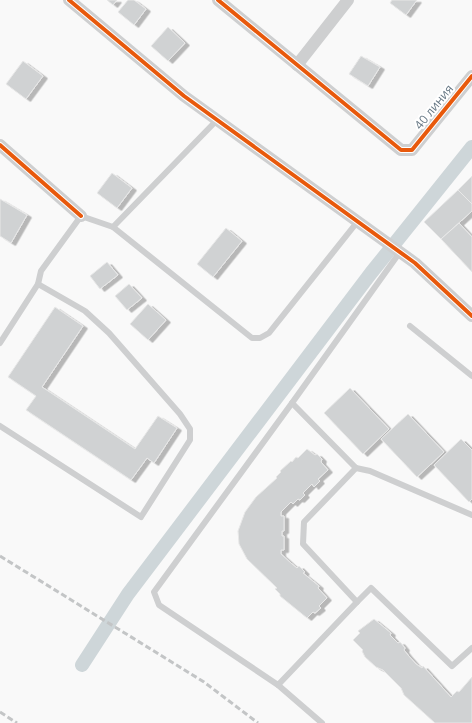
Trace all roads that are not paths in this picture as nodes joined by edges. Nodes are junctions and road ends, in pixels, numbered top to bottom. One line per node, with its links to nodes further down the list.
1 (69, 0): 6 (street)
2 (218, 0): 4 (street)
3 (348, 0): 4 (street)
4 (296, 65): 5 (street, 40 линия)
5 (472, 76)
6 (217, 120): 9 (street); 10 (lane)
7 (0, 145): 8 (street)
8 (81, 216): 10 (lane); 12 (lane)
9 (363, 225): 10 (lane); 11 (street)
10 (114, 227)
11 (400, 252): 13 (street); 17 (lane)
12 (38, 284): 15 (lane); 18 (lane)
13 (472, 316)
14 (410, 326): 16 (lane)
15 (0, 343)
16 (472, 376)
17 (292, 403): 19 (lane); 23 (lane)
18 (0, 426)
19 (356, 468): 20 (lane); 21 (lane)
20 (472, 515)
21 (357, 602): 22 (lane); 23 (lane)
22 (472, 648)
23 (278, 685): 24 (lane)
24 (322, 723)

